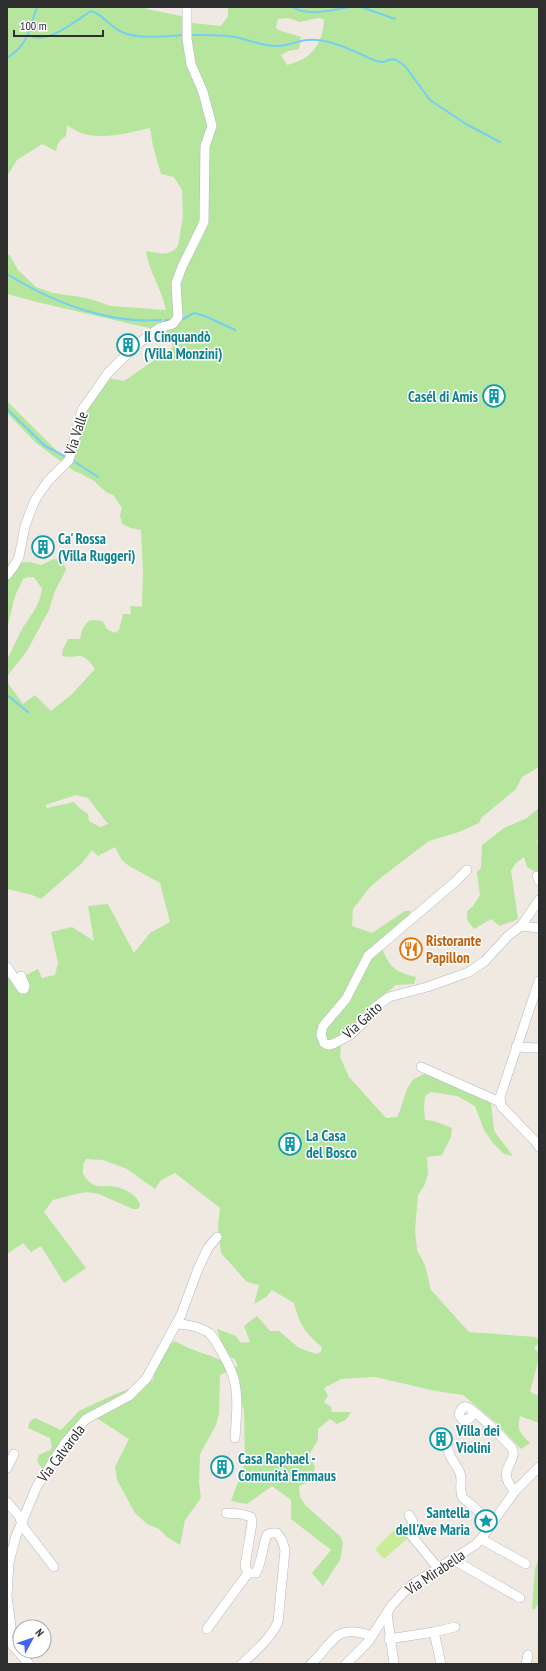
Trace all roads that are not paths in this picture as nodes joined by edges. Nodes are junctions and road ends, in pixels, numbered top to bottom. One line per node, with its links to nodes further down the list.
1 (187, 7): 2 (street, Via Valle)
2 (7, 575)
3 (467, 870): 5 (street, Via Gaito)
4 (539, 900): 5 (street)
5 (521, 926): 6 (street)
6 (539, 928)
7 (7, 967): 8 (street)
8 (21, 976)
9 (539, 981): 10 (street)
10 (516, 1047): 11 (street); 13 (street)
11 (539, 1048)
12 (421, 1067): 13 (street)
13 (500, 1102): 14 (street)
14 (539, 1147)
15 (217, 1237): 16 (street, Via Calvarola)
16 (176, 1324): 18 (street); 27 (street, Via Calvarola)
17 (472, 1411): 23 (street)
18 (234, 1438)
19 (447, 1444): 28 (street)
20 (14, 1454): 22 (street)
21 (539, 1467): 23 (street, Via Mirabella)
22 (7, 1468)
23 (515, 1491): 28 (street, Via Mirabella)
24 (7, 1502): 27 (street)
25 (226, 1513): 34 (street)
26 (409, 1515): 33 (street)
27 (22, 1523): 32 (street); 41 (street, Via Calvarola)
28 (493, 1523): 29 (street, Via Mirabella)
29 (481, 1539): 30 (street, Via Mirabella); 31 (street)
30 (452, 1559): 33 (street, Via Mirabella); 35 (street)
31 (526, 1564)
32 (54, 1567)
33 (438, 1568): 36 (street, Via Mirabella)
34 (248, 1573): 38 (street); 44 (street)
35 (520, 1598)
36 (387, 1612): 40 (street, Via Mirabella); 42 (street)
37 (455, 1627): 39 (street)
38 (208, 1629)
39 (434, 1632): 42 (street); 48 (street)
40 (372, 1636): 45 (street); 46 (street, Via Mirabella)
41 (7, 1638): 43 (street)
42 (389, 1639): 47 (street)
43 (29, 1664)
44 (242, 1664)
45 (311, 1664)
46 (346, 1664)
47 (394, 1664)
48 (441, 1664)

